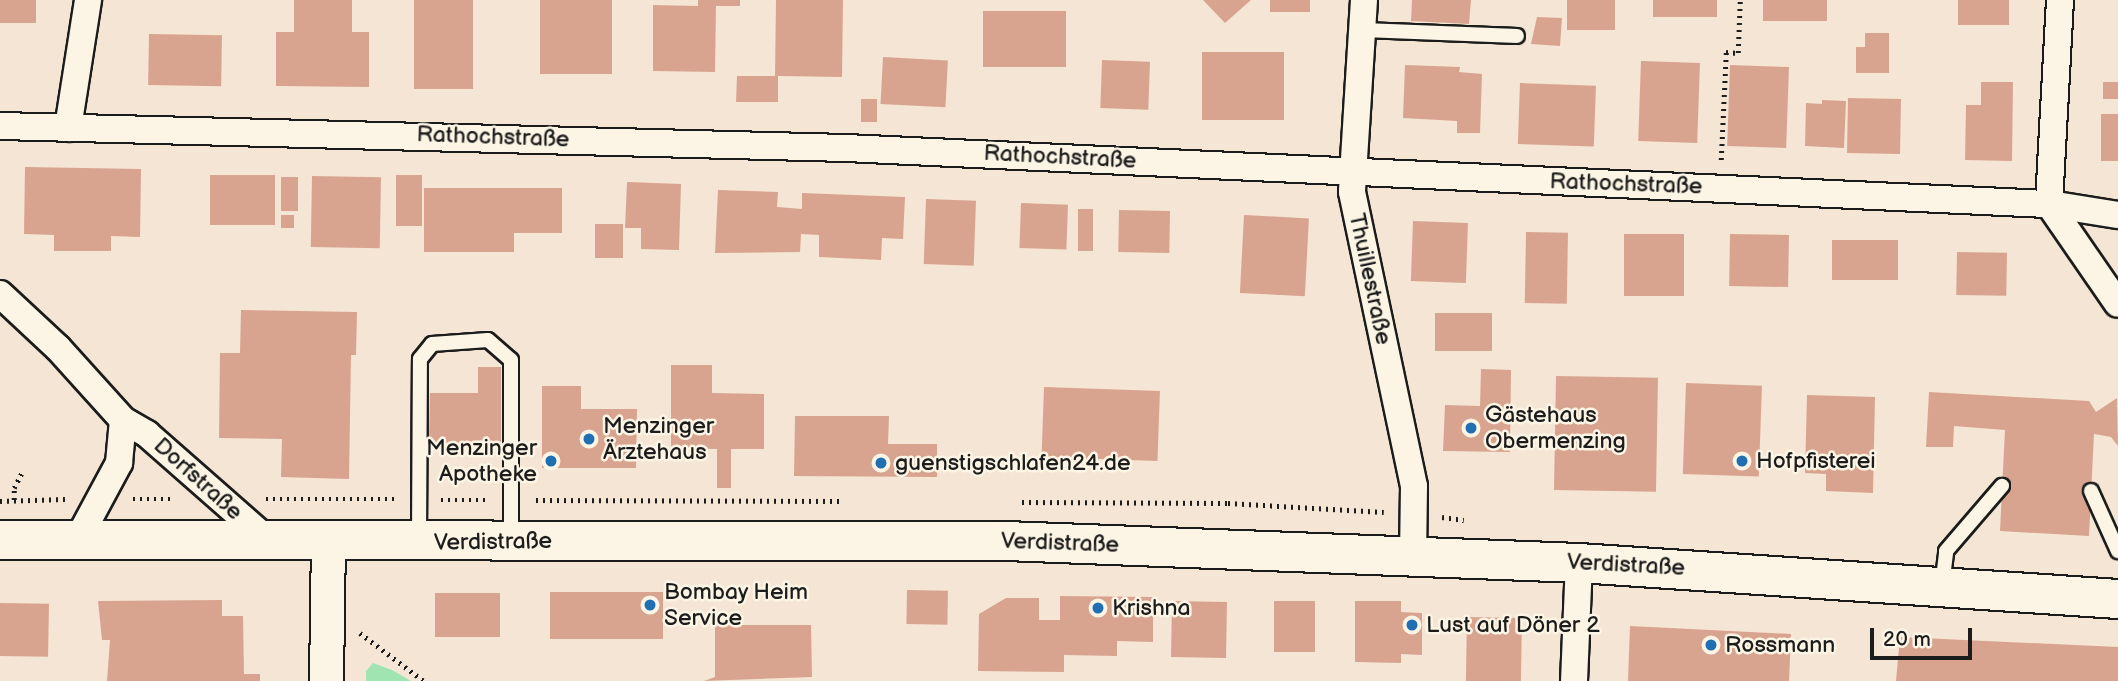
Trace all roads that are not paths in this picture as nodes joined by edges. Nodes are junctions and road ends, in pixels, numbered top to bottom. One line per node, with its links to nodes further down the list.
1 (89, 0): 7 (street)
2 (1364, 0): 4 (street, Thuillestraße)
3 (2060, 0): 9 (street)
4 (1364, 30): 5 (lane); 8 (street, Thuillestraße)
5 (1517, 36)
6 (0, 126): 7 (street, Rathochstraße)
7 (68, 128): 8 (street, Rathochstraße)
8 (1353, 173): 9 (street, Rathochstraße); 23 (street, Thuillestraße)
9 (2049, 204): 10 (street, Rathochstraße); 12 (street)
10 (2118, 215)
11 (0, 294): 13 (street, Dorfstraße)
12 (2118, 304)
13 (123, 420): 17 (street, Dorfstraße); 19 (street, Dorfstraße)
14 (2002, 486): 25 (lane)
15 (2091, 491): 22 (lane)
16 (0, 540): 17 (main road, Verdistraße)
17 (77, 541): 19 (main road, Verdistraße)
18 (511, 541): 20 (main road, Verdistraße); 20 (lane); 23 (main road, Verdistraße)
19 (270, 542): 21 (main road, Verdistraße)
20 (419, 542): 21 (main road, Verdistraße)
21 (328, 543): 27 (street)
22 (2118, 551)
23 (1413, 555): 24 (main road, Verdistraße)
24 (1579, 563): 25 (main road, Verdistraße); 28 (street)
25 (1942, 586): 26 (main road, Verdistraße)
26 (2118, 599)
27 (326, 681)
28 (1574, 681)

